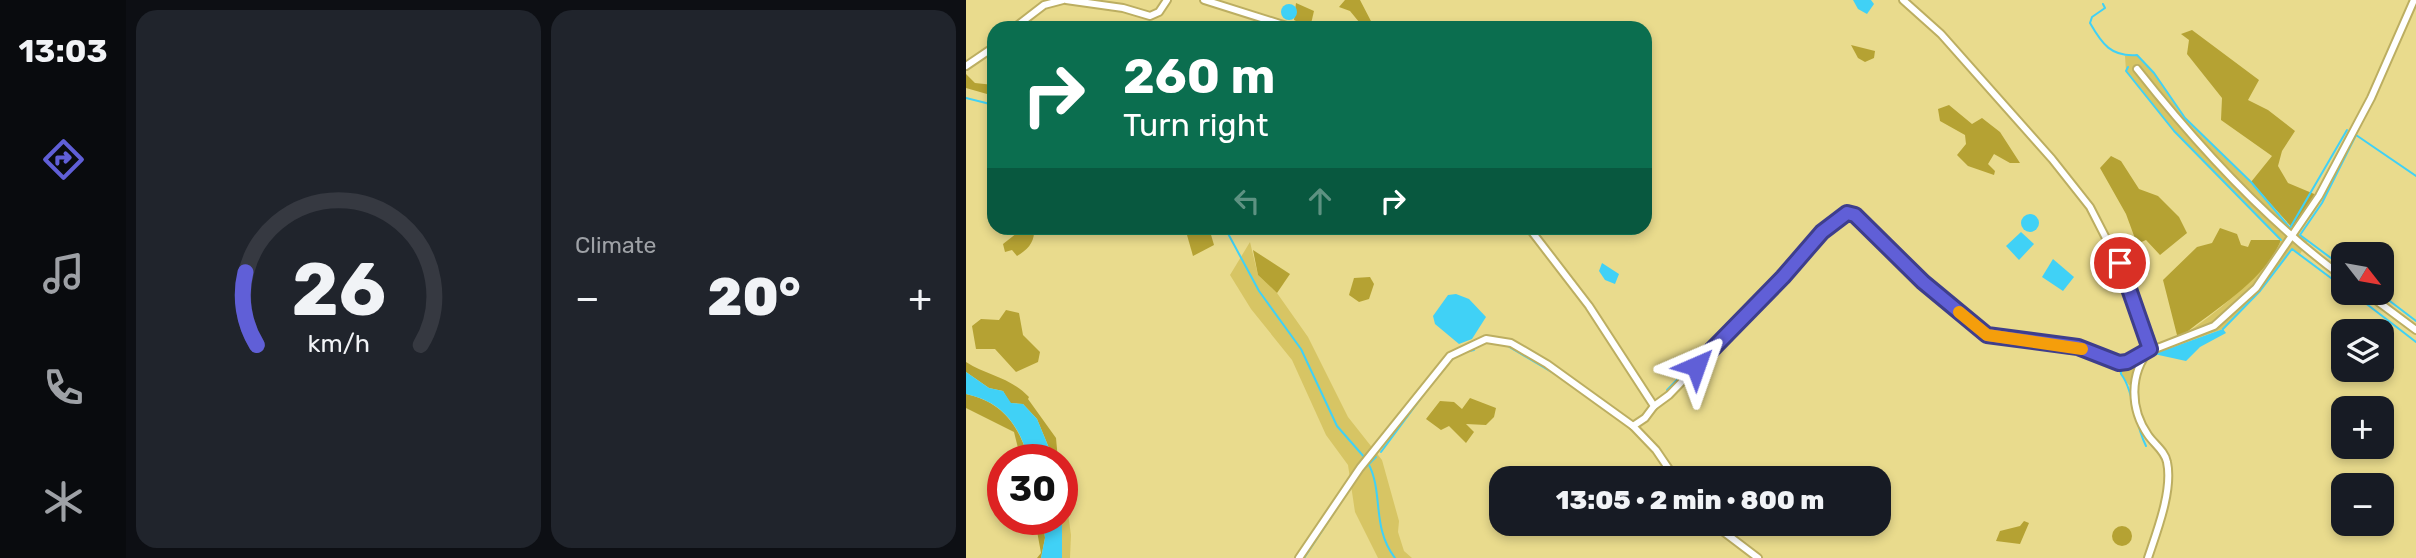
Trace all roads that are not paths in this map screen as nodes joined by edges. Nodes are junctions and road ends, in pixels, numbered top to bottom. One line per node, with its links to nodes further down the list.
1 (1064, 0): 2 (street); 6 (street)
2 (1167, 0)
3 (1204, 0): 7 (street)
4 (1903, 0): 16 (street)
5 (2414, 0): 12 (street)
6 (1023, 21)
7 (1271, 21)
8 (987, 52): 9 (street)
9 (966, 66)
10 (2137, 69): 12 (street)
11 (1534, 235): 17 (street)
12 (2292, 238): 13 (street); 16 (street)
13 (2331, 268)
14 (2382, 305): 15 (street)
15 (2416, 330)
16 (2150, 349): 17 (street); 23 (street)
17 (1654, 405): 18 (street)
18 (1633, 426): 19 (street); 21 (street)
19 (1667, 466)
20 (1729, 536): 22 (street)
21 (1299, 558)
22 (1758, 558)
23 (2148, 558)

